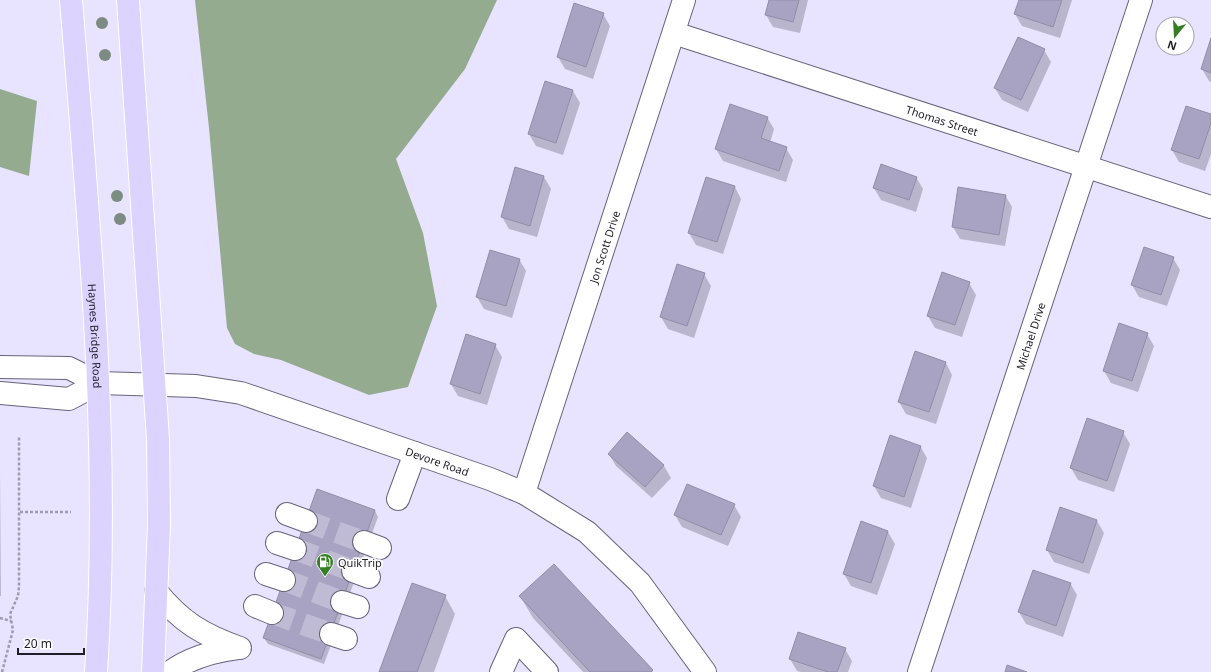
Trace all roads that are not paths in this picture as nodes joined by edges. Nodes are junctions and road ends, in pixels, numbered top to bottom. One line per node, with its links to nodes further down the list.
1 (71, 0): 9 (main road, Haynes Bridge Road)
2 (128, 0): 10 (main road)
3 (684, 0): 5 (street, Jon Scott Drive)
4 (1141, 0): 6 (street, Michael Drive)
5 (674, 33): 6 (street, Thomas Street); 13 (street, Jon Scott Drive)
6 (1085, 166): 7 (street, Thomas Street); 22 (street, Michael Drive)
7 (1211, 207)
8 (0, 367): 9 (street)
9 (99, 383): 10 (street, Devore Road); 11 (street); 16 (main road, Haynes Bridge Road)
10 (156, 385): 12 (street, Devore Road); 15 (main road)
11 (0, 393)
12 (414, 453): 13 (street, Devore Road); 14 (street)
13 (524, 493): 21 (street, Devore Road)
14 (398, 499)
15 (156, 591): 17 (main road); 18 (street)
16 (96, 672)
17 (152, 672)
18 (170, 672)
19 (502, 672): 20 (street)
20 (547, 672)
21 (705, 672)
22 (919, 672)

